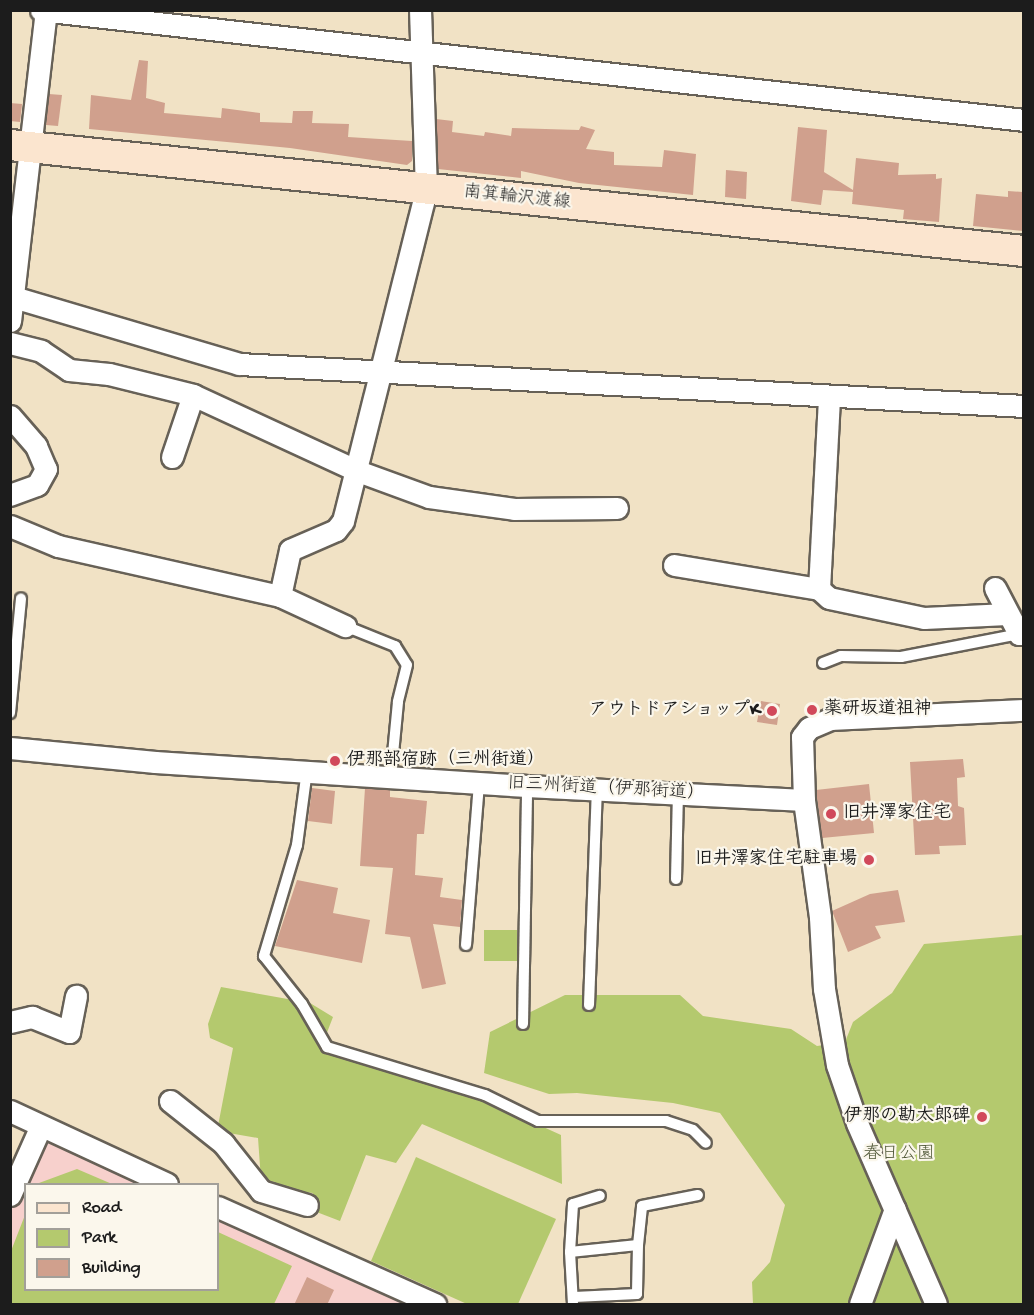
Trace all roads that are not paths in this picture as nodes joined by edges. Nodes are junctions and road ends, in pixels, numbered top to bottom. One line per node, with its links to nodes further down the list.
1 (41, 10): 3 (street)
2 (420, 10): 4 (street)
3 (46, 11): 4 (street); 6 (street)
4 (420, 53): 5 (street); 7 (street)
5 (1023, 120)
6 (20, 145): 7 (main road, 南箕輪沢渡線); 9 (street)
7 (426, 190): 8 (main road, 南箕輪沢渡線); 12 (street)
8 (1023, 250)
9 (13, 296): 10 (street); 12 (street)
10 (10, 321)
11 (10, 343): 13 (street)
12 (378, 373): 14 (street); 18 (street)
13 (193, 395): 17 (street); 18 (street)
14 (829, 396): 15 (street); 24 (street)
15 (1023, 406)
16 (10, 416): 19 (street)
17 (172, 457)
18 (355, 470): 20 (street); 25 (street)
19 (10, 495)
20 (617, 508)
21 (10, 526): 25 (street)
22 (674, 565): 24 (street)
23 (995, 588): 27 (street)
24 (819, 589): 27 (street)
25 (280, 596): 28 (street)
26 (21, 599): 32 (lane)
27 (1007, 614): 29 (street)
28 (345, 626): 35 (lane)
29 (1021, 633): 30 (lane)
30 (823, 663)
31 (1023, 710): 40 (street)
32 (10, 713)
33 (10, 748): 34 (street, 旧三州街道（伊那街道）)
34 (306, 770): 35 (street, 旧三州街道（伊那街道）); 50 (lane)
35 (390, 776): 36 (street, 旧三州街道（伊那街道）)
36 (478, 783): 37 (street, 旧三州街道（伊那街道）); 42 (lane)
37 (527, 786): 38 (street, 旧三州街道（伊那街道）); 46 (lane)
38 (597, 790): 39 (street, 旧三州街道（伊那街道）); 44 (lane)
39 (678, 794): 40 (street, 旧三州街道（伊那街道）); 41 (lane)
40 (804, 800): 57 (street)
41 (676, 879)
42 (466, 945)
43 (76, 996): 45 (street)
44 (589, 1005)
45 (10, 1022)
46 (523, 1024)
47 (170, 1101): 55 (street)
48 (10, 1111): 49 (street)
49 (40, 1128): 51 (street); 52 (street)
50 (706, 1143)
51 (163, 1183)
52 (10, 1195)
53 (698, 1195): 58 (lane)
54 (600, 1196): 59 (lane)
55 (307, 1205)
56 (219, 1207): 60 (street)
57 (895, 1209): 63 (street); 64 (street)
58 (638, 1245): 59 (lane); 61 (lane)
59 (570, 1252): 61 (lane)
60 (409, 1299): 62 (street)
61 (574, 1301)
62 (435, 1305)
63 (860, 1305)
64 (936, 1305)

